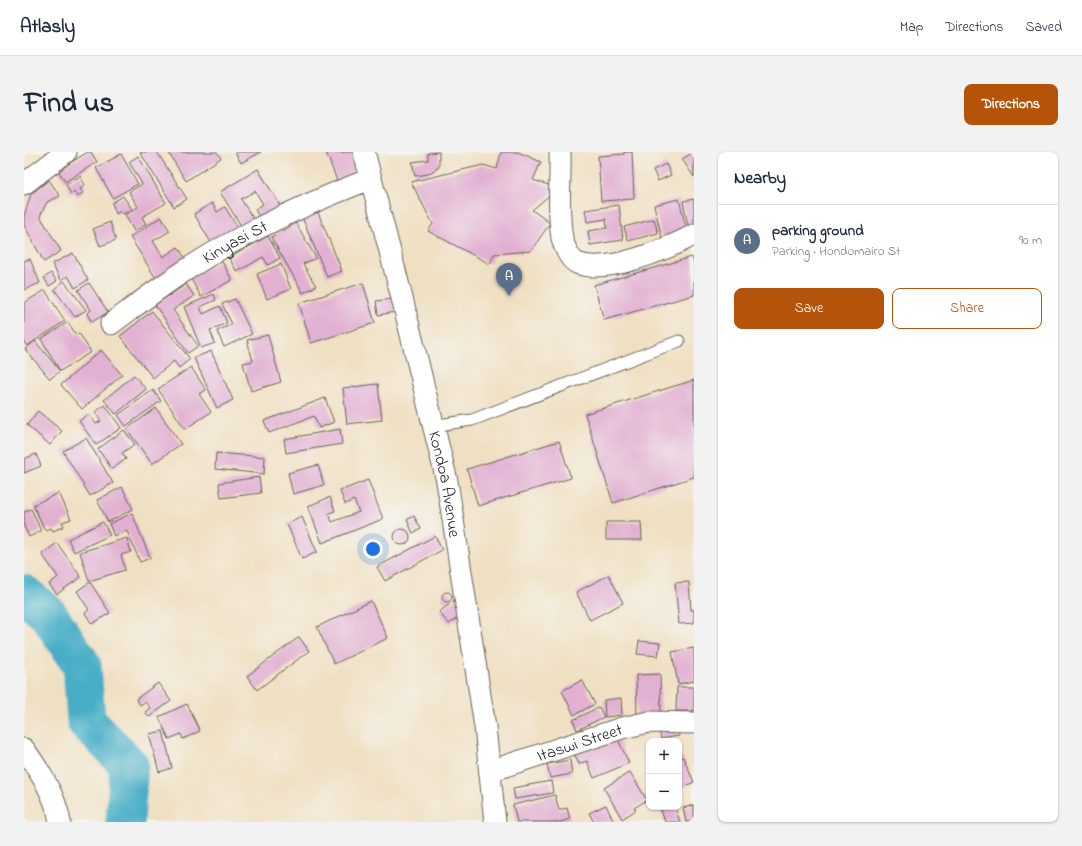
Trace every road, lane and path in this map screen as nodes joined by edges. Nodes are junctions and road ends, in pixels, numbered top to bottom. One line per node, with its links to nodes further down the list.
1 (66, 152): 5 (street)
2 (364, 152): 4 (street, Kondoa Avenue)
3 (560, 152): 6 (street)
4 (370, 179): 7 (street, Kinyasi St); 9 (street, Kondoa Avenue)
5 (24, 184)
6 (694, 236)
7 (111, 324)
8 (679, 340): 9 (lane)
9 (432, 426): 12 (street, Kondoa Avenue)
10 (694, 723): 12 (street, Itaswi Street)
11 (24, 749): 13 (street)
12 (490, 771): 14 (street, Kondoa Avenue)
13 (60, 822)
14 (495, 822)

